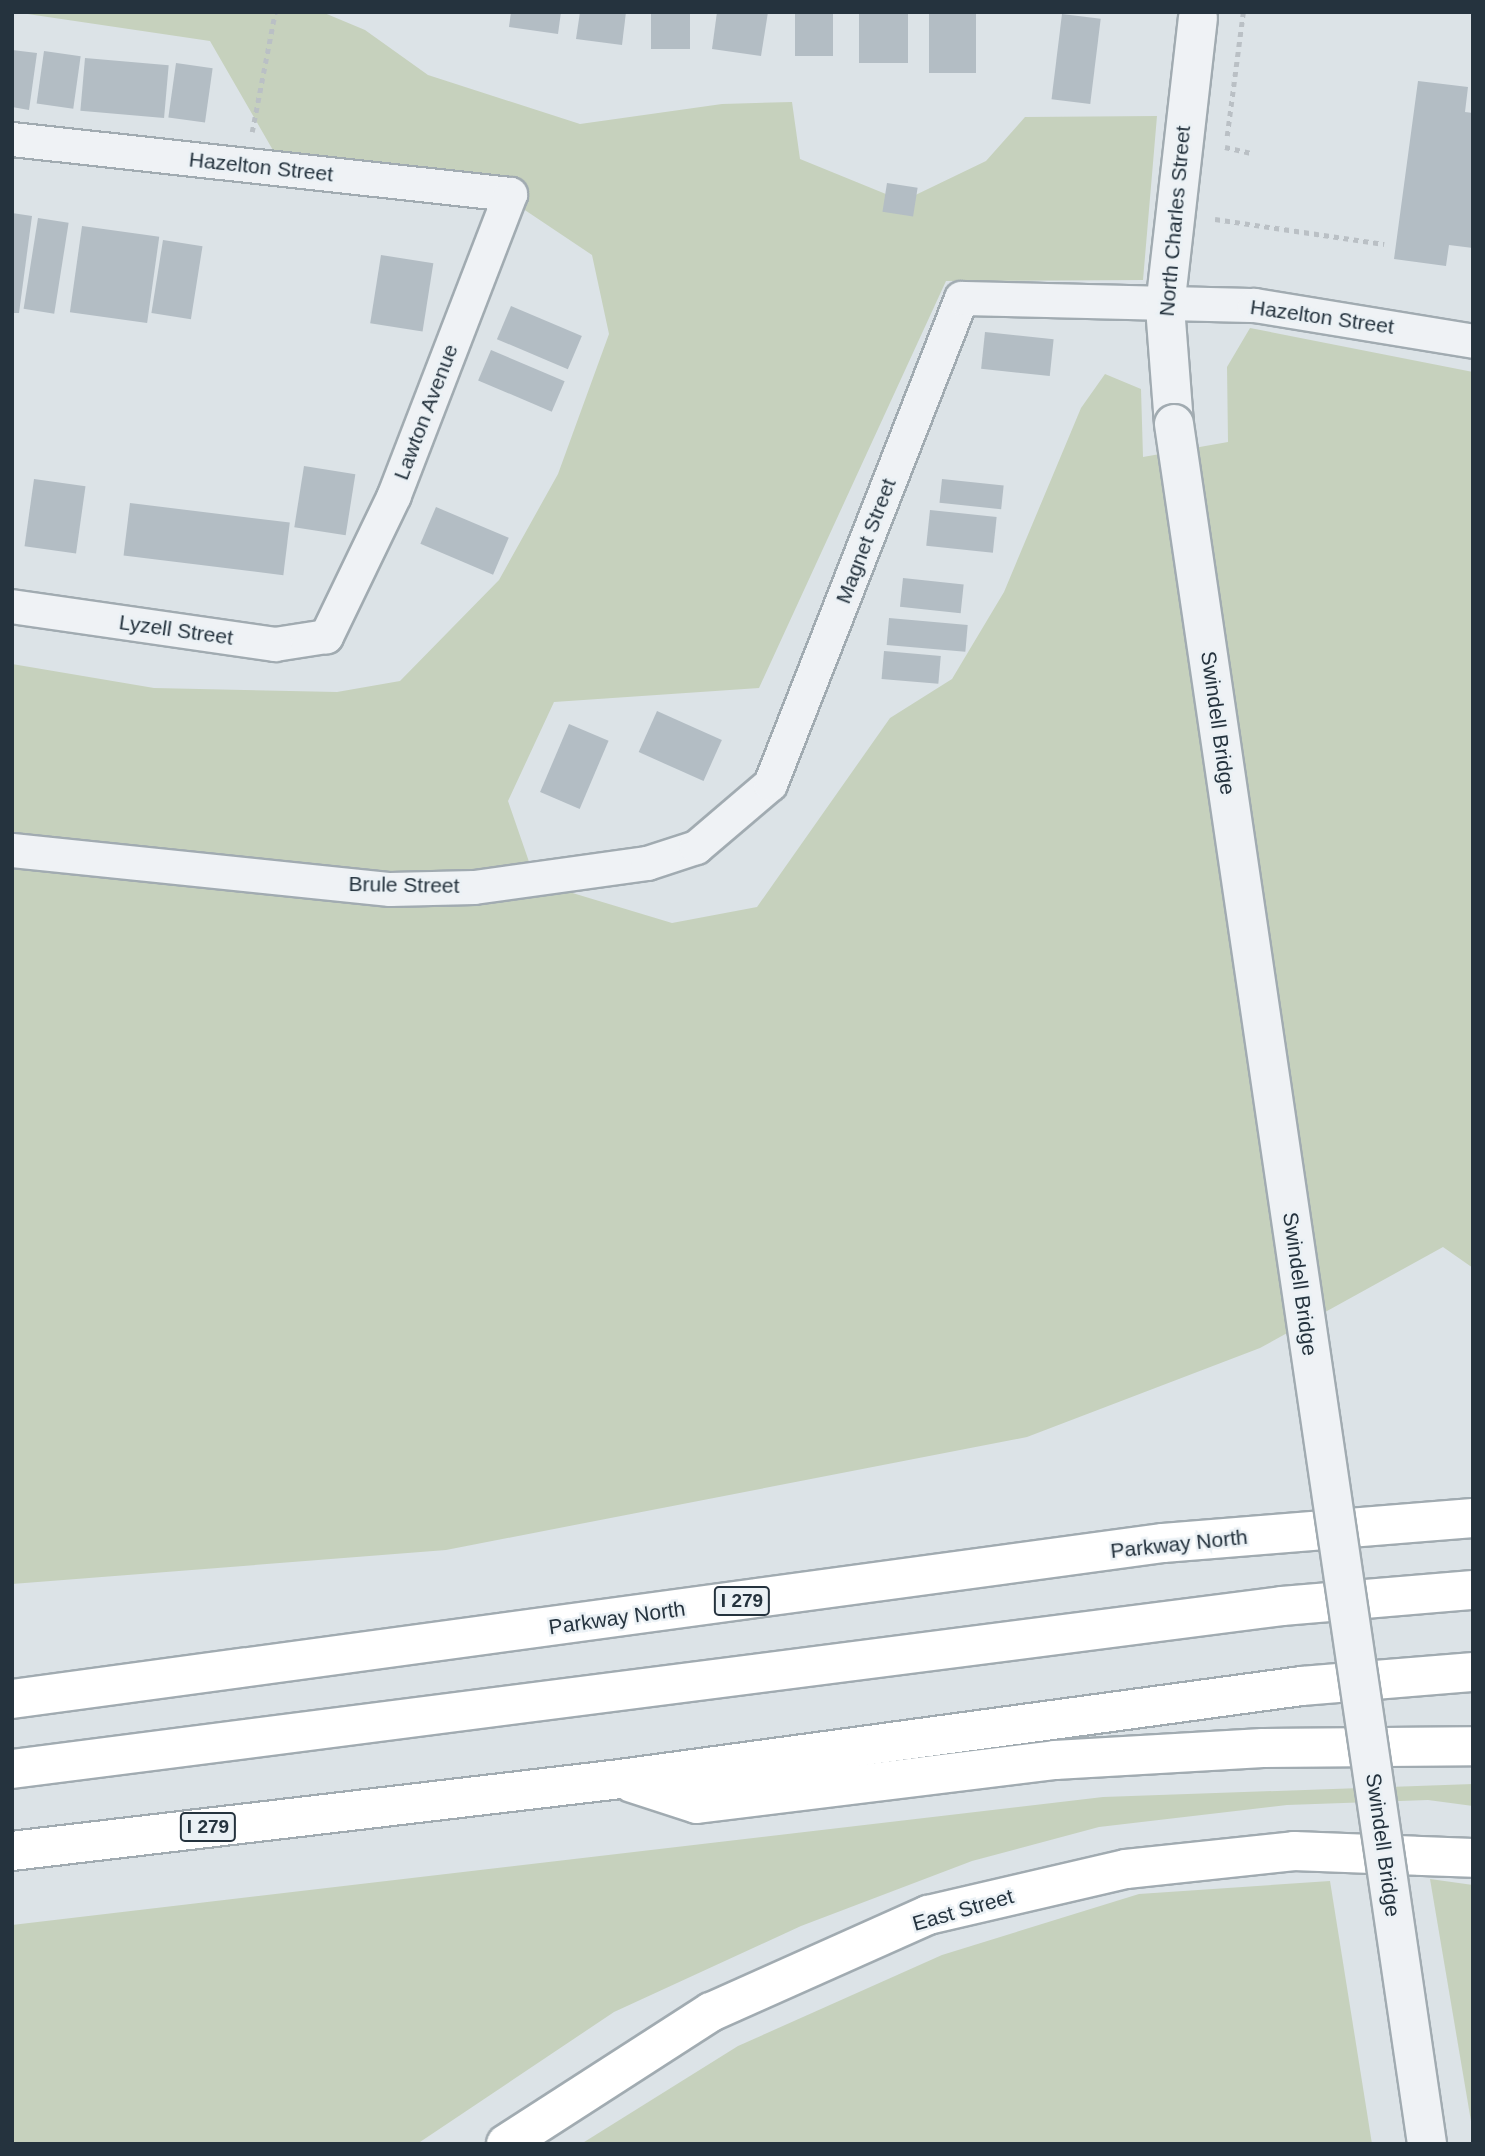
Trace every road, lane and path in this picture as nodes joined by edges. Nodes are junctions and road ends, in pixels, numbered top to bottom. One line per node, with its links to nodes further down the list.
1 (275, 12): 3 (path)
2 (1198, 18): 11 (street, North Charles Street)
3 (253, 129)
4 (12, 139): 7 (street, Hazelton Street)
5 (1225, 147): 6 (path)
6 (1252, 153)
7 (510, 194): 15 (street, Lawton Avenue)
8 (1215, 219): 9 (path)
9 (1384, 244)
10 (961, 298): 11 (street, Hazelton Street); 16 (street, Magnet Street)
11 (1165, 307): 12 (street, Hazelton Street); 13 (street, North Charles Street)
12 (1473, 341)
13 (1174, 424): 28 (street, Swindell Bridge, bridge)
14 (12, 606): 15 (street, Lyzell Street)
15 (335, 626)
16 (770, 784): 17 (street, Brule Street)
17 (12, 850)
18 (1473, 1518): 21 (main road, Parkway North / I 279)
19 (1473, 1590): 23 (main road)
20 (1473, 1672): 24 (main road, I 279)
21 (12, 1699)
22 (1473, 1746): 24 (main road)
23 (12, 1769)
24 (620, 1779): 25 (main road, I 279)
25 (12, 1851)
26 (1473, 1858): 27 (main road, East Street)
27 (506, 2144)
28 (1427, 2144)

